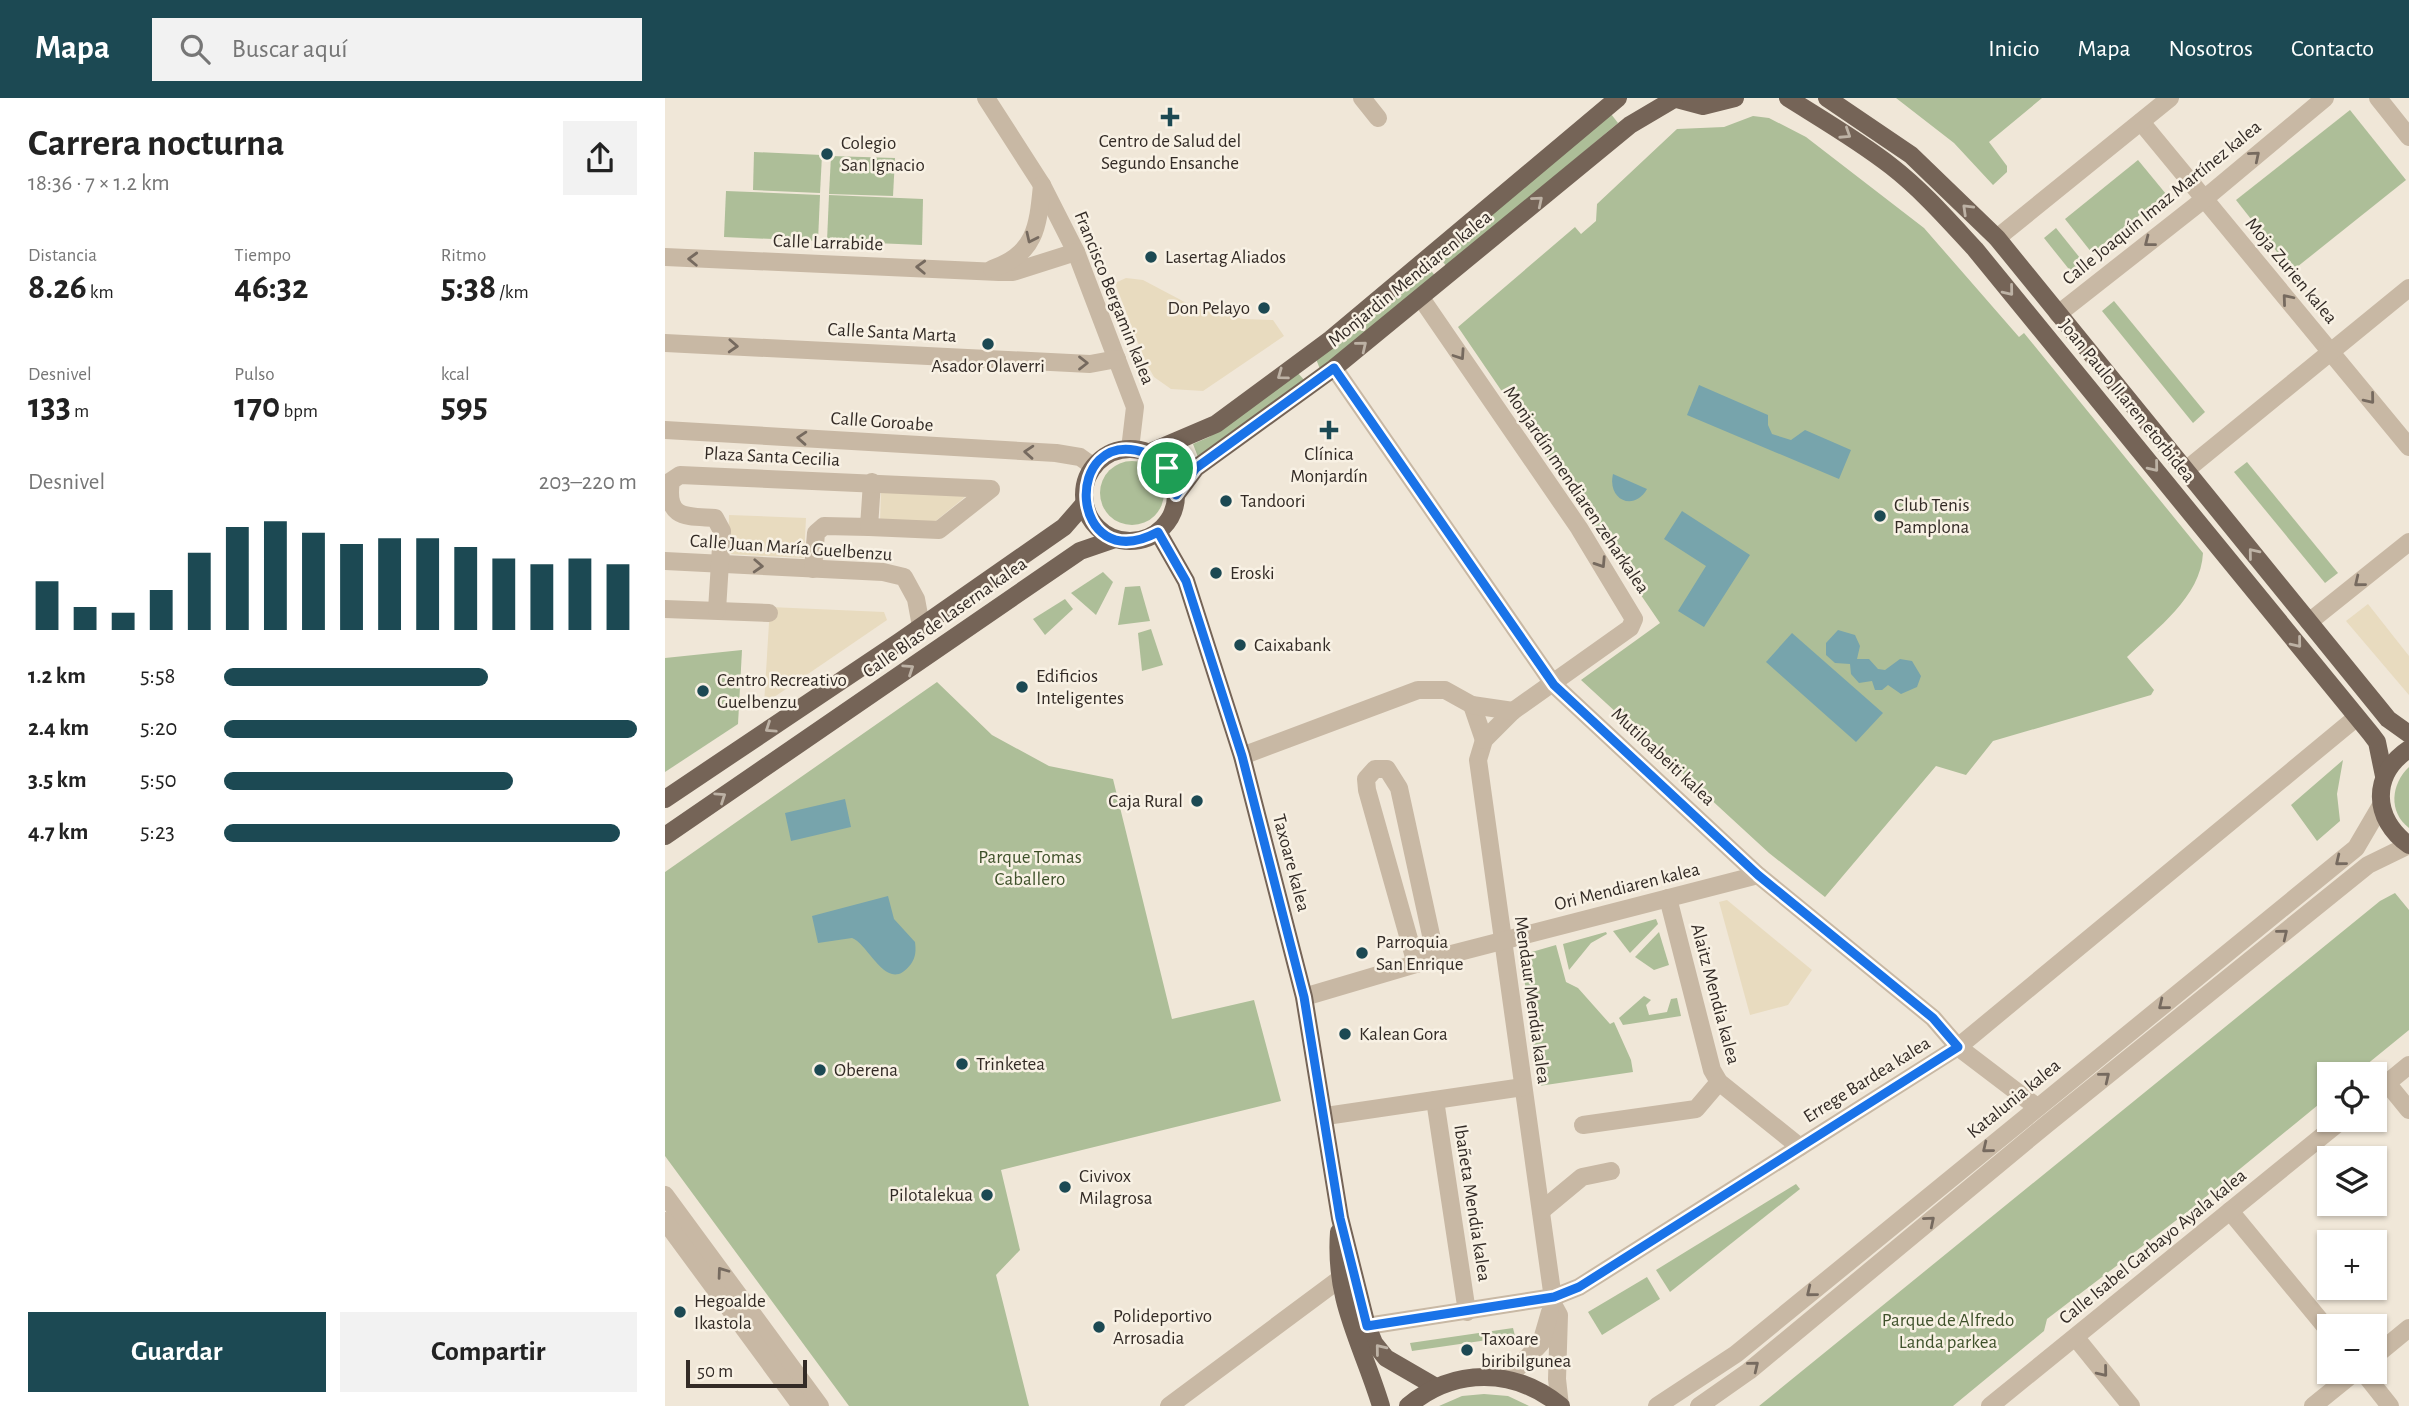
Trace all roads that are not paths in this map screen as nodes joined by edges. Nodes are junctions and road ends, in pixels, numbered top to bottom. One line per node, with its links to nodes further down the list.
1 (986, 98): 14 (street, Francisco Bergamin kalea)
2 (1362, 98): 11 (street)
3 (1618, 98): 30 (main road, Monjardin Mendiaren kalea, one-way to 30)
4 (1674, 98): 5 (main road); 21 (main road, Monjardin Mendiaren kalea, one-way to 4)
5 (1735, 98)
6 (1788, 98): 51 (main road, Joan Paulo II.aren etorbidea, one-way to 51)
7 (1828, 98): 16 (main road, Joan Paulo II.aren etorbidea, one-way to 7)
8 (2170, 98): 12 (street)
9 (2325, 98): 15 (street, Calle Joaquín Imaz Martínez kalea, one-way to 9)
10 (2378, 98): 13 (street)
11 (1378, 118)
12 (2141, 122): 15 (street, Moja Zurien kalea); 16 (street)
13 (2409, 136)
14 (1042, 185): 17 (street, Francisco Bergamin kalea); 19 (street, Calle Larrabide, one-way to 19)
15 (2203, 200): 22 (street, Calle Joaquín Imaz Martínez kalea, one-way to 22); 24 (street, Moja Zurien kalea, one-way to 15)
16 (1997, 238): 22 (main road, Joan Paulo II.aren etorbidea)
17 (1076, 251): 19 (street, Calle Larrabide); 25 (street, Francisco Bergamin kalea)
18 (665, 257): 19 (street, Calle Larrabide, one-way to 18)
19 (989, 270)
20 (2409, 288): 24 (street)
21 (1422, 298): 26 (main road, Monjardin Mendiaren kalea, one-way to 21); 48 (street, Monjardín mendiaren zeharkalea, one-way to 48)
22 (2057, 314): 32 (main road, Joan Paulo II.aren etorbidea)
23 (665, 342): 25 (street, Calle Santa Marta, one-way to 25)
24 (2331, 351): 28 (street, Moja Zurien kalea, one-way to 28); 32 (street)
25 (1118, 359): 29 (street, Francisco Bergamin kalea)
26 (1334, 368): 34 (main road, Monjardin Mendiaren kalea); 48 (street, Mutiloabeiti kalea)
27 (665, 430): 31 (street, Calle Goroabe, one-way to 27)
28 (2409, 447)
29 (1130, 449): 30 (main road); 31 (main road)
30 (1148, 453): 34 (main road)
31 (1094, 467): 35 (main road)
32 (2186, 470): 46 (main road, Joan Paulo II.aren etorbidea, one-way to 32)
33 (872, 482): 36 (street); 36 (street, Plaza Santa Cecilia); 41 (street, Plaza Santa Cecilia)
34 (1176, 495): 37 (main road)
35 (1084, 504): 38 (main road); 47 (main road, Calle Blas de Laserna kalea)
36 (869, 527): 42 (street, Plaza Santa Cecilia)
37 (1158, 532): 38 (main road); 55 (main road, Taxoare kalea)
38 (1115, 539): 59 (main road, Calle Blas de Laserna kalea, one-way to 38)
39 (2409, 542): 46 (street, one-way to 46)
40 (665, 561): 41 (street, Calle Juan María Guelbenzu)
41 (720, 564): 42 (street, Calle Juan María Guelbenzu, one-way to 42); 44 (street)
42 (813, 569): 47 (street, Calle Juan María Guelbenzu)
43 (665, 608): 44 (street)
44 (717, 610): 45 (street)
45 (769, 613)
46 (2309, 622): 52 (main road, Joan Paulo II.aren etorbidea)
47 (921, 626): 57 (main road, Calle Blas de Laserna kalea, one-way to 57)
48 (1554, 685): 50 (street); 61 (street, Mutiloabeiti kalea)
49 (1472, 705): 50 (street); 53 (street); 55 (street)
50 (1513, 711): 53 (street)
51 (2357, 717): 56 (main road, Joan Paulo II.aren etorbidea); 67 (street, Errege Bardea kalea)
52 (2409, 734)
53 (1484, 740): 63 (street, Mendaur Mendia kalea)
54 (2409, 748): 56 (main road)
55 (1242, 756): 66 (main road, Taxoare kalea)
56 (2383, 776): 58 (main road, Joan Paulo II.aren etorbidea)
57 (665, 799)
58 (2380, 807): 60 (main road); 74 (street, Katalunia kalea, one-way to 74)
59 (665, 836)
60 (2409, 845): 105 (street, Katalunia kalea, one-way to 60)
61 (1758, 875): 62 (street, Ori Mendiaren kalea); 67 (street, Mutiloabeiti kalea)
62 (1668, 898): 63 (street, Ori Mendiaren kalea); 69 (street, Alaitz Mendia kalea)
63 (1503, 940): 64 (street, Ori Mendiaren kalea); 71 (street, Mendaur Mendia kalea)
64 (1436, 958): 65 (street, Ori Mendiaren kalea); 65 (street)
65 (1416, 964): 66 (street, Ori Mendiaren kalea)
66 (1304, 997): 76 (main road, Taxoare kalea)
67 (1958, 1047): 74 (street, Mutiloabeiti kalea); 79 (street, Errege Bardea kalea)
68 (2409, 1065): 70 (street)
69 (1719, 1082): 77 (street); 79 (street, Alaitz Mendia kalea)
70 (2387, 1083)
71 (1523, 1087): 73 (street); 82 (street, Mendaur Mendia kalea)
72 (2387, 1093): 75 (street)
73 (1435, 1100): 76 (street); 88 (street, Ibañeta Mendia kalea)
74 (2037, 1107): 104 (street, Katalunia kalea, one-way to 104)
75 (2409, 1110)
76 (1326, 1116): 84 (main road, Taxoare kalea)
77 (1583, 1125)
78 (2327, 1132): 83 (street, Calle Isabel Garbayo Ayala kalea)
79 (1800, 1147): 87 (street, Errege Bardea kalea)
80 (1612, 1171): 82 (street)
81 (665, 1195): 99 (street, one-way to 81)
82 (1541, 1211): 87 (street, Mendaur Mendia kalea)
83 (2230, 1211): 89 (street); 92 (street, Calle Isabel Garbayo Ayala kalea)
84 (1340, 1218): 86 (main road, Taxoare kalea); 90 (main road, Taxoare kalea)
85 (665, 1221): 98 (street)
86 (1341, 1279): 100 (street); 101 (main road, Taxoare kalea)
87 (1554, 1302): 88 (street, Errege Bardea kalea); 94 (street, Mendaur Mendia kalea); 103 (street, Mendaur Mendia kalea)
88 (1467, 1312): 90 (street, Errege Bardea kalea)
89 (2317, 1316)
90 (1367, 1326): 97 (main road, Taxoare kalea, one-way to 90)
91 (2409, 1328): 93 (street)
92 (2075, 1339): 106 (street, Calle Isabel Garbayo Ayala kalea); 107 (street, one-way to 107)
93 (2387, 1346)
94 (1508, 1378): 97 (main road); 103 (main road)
95 (2340, 1384): 108 (street)
96 (2373, 1384): 109 (street)
97 (1436, 1387): 102 (main road)
98 (801, 1406)
99 (820, 1406)
100 (1169, 1406)
101 (1381, 1406)
102 (1408, 1406)
103 (1561, 1406)
104 (1657, 1406)
105 (1699, 1406)
106 (1990, 1406)
107 (2131, 1406)
108 (2313, 1406)
109 (2390, 1406)

